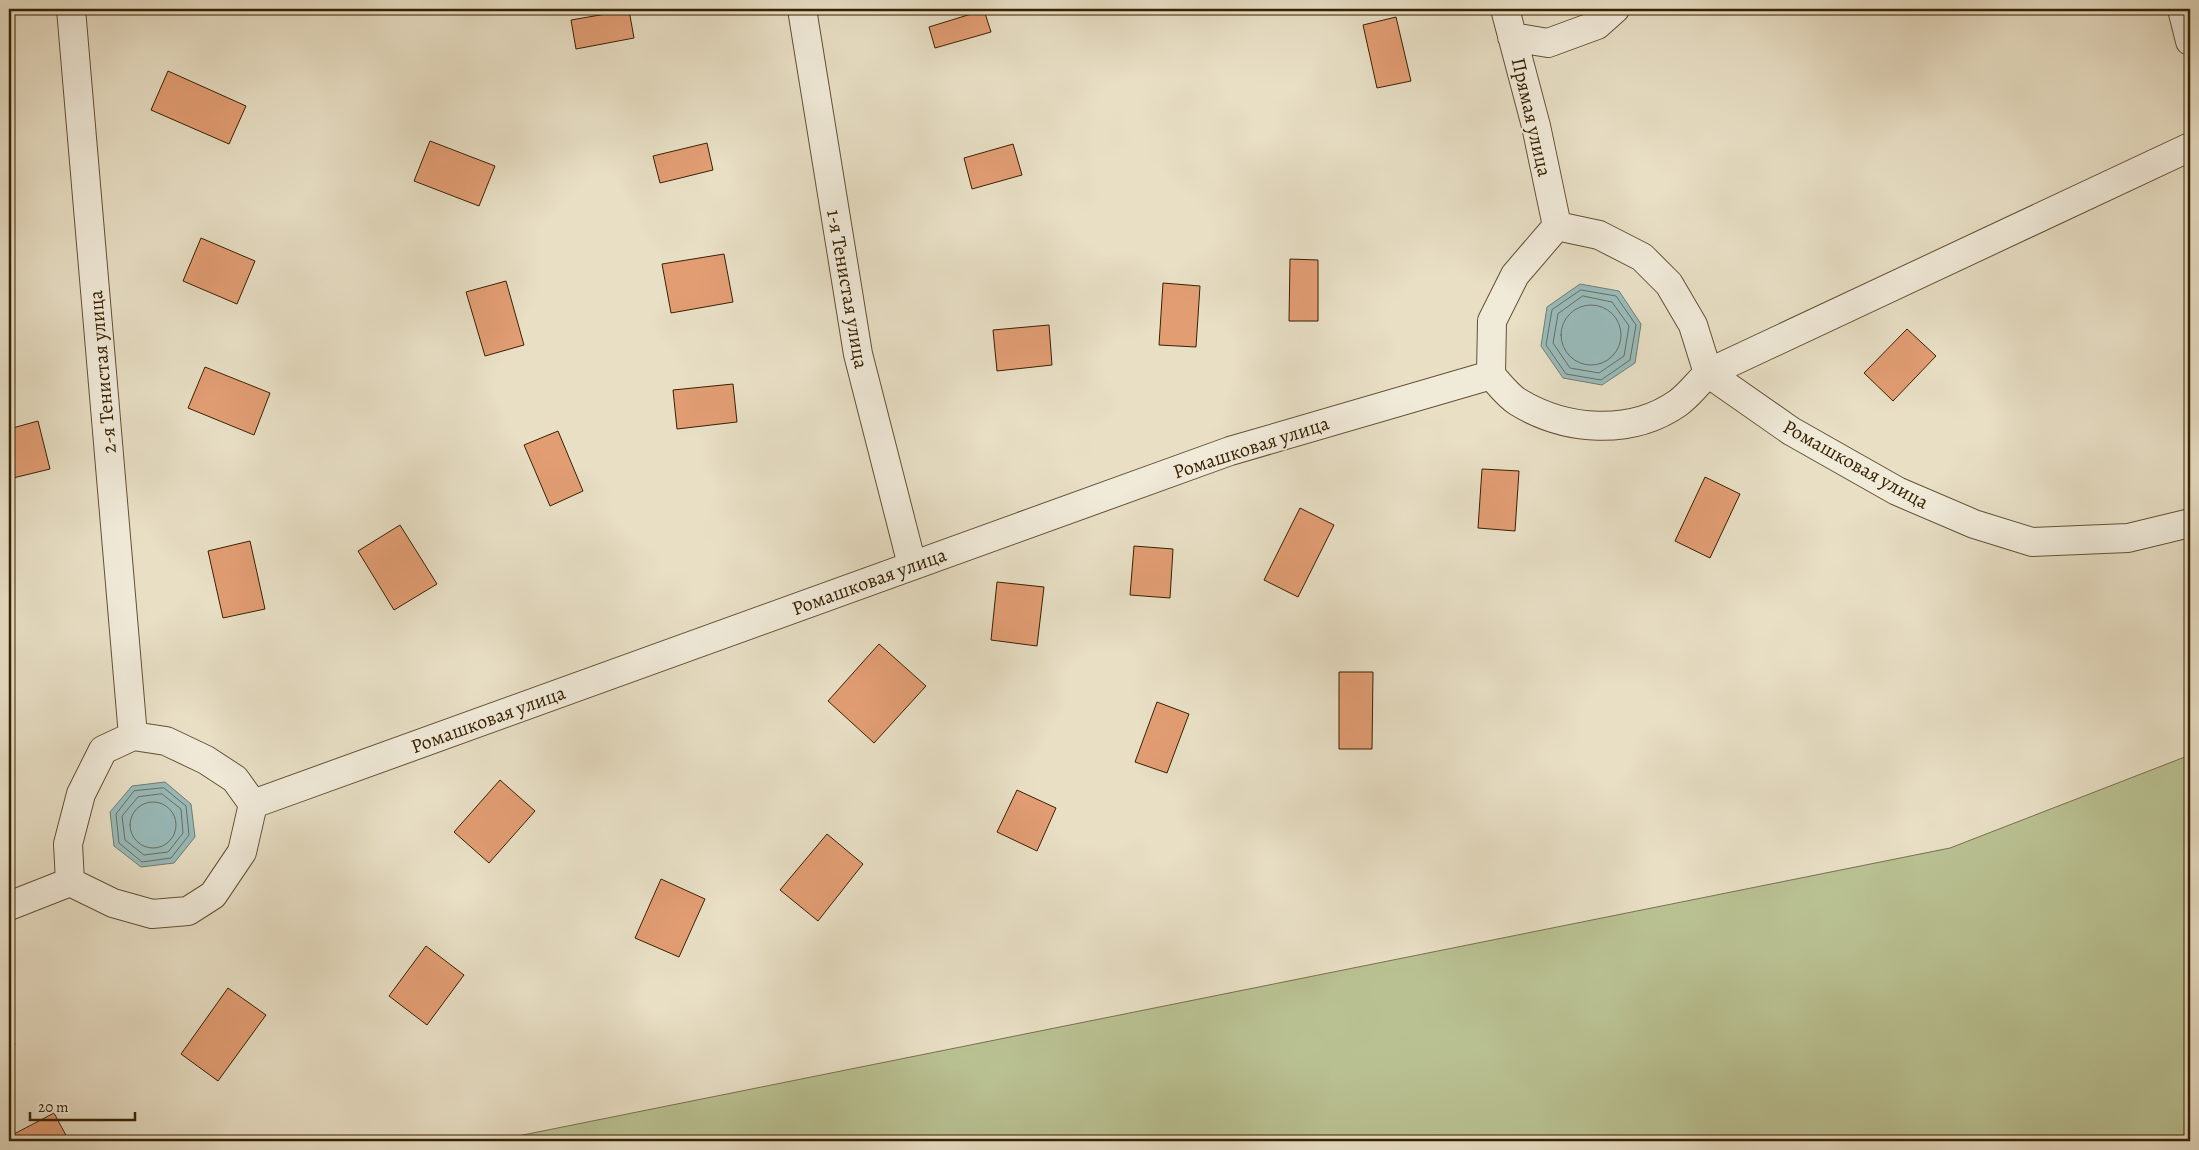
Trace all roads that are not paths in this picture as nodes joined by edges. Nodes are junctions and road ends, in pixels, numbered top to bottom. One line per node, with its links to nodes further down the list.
1 (71, 9): 14 (street, 2-я Тенистая улица)
2 (802, 9): 13 (street, 1-я Тенистая улица)
3 (1505, 9): 6 (street, Прямая улица)
4 (1616, 9): 6 (street)
5 (2182, 9): 7 (street)
6 (1512, 37): 9 (street, Прямая улица)
7 (2190, 40)
8 (2190, 147): 10 (street)
9 (1557, 226): 10 (street); 11 (street)
10 (1708, 374): 11 (street); 12 (street, Ромашковая улица)
11 (1491, 376): 13 (street, Ромашковая улица)
12 (2190, 523)
13 (912, 565): 15 (street, Ромашковая улица)
14 (133, 736): 15 (street); 16 (street)
15 (253, 804): 16 (street)
16 (70, 882): 17 (street)
17 (9, 906)

